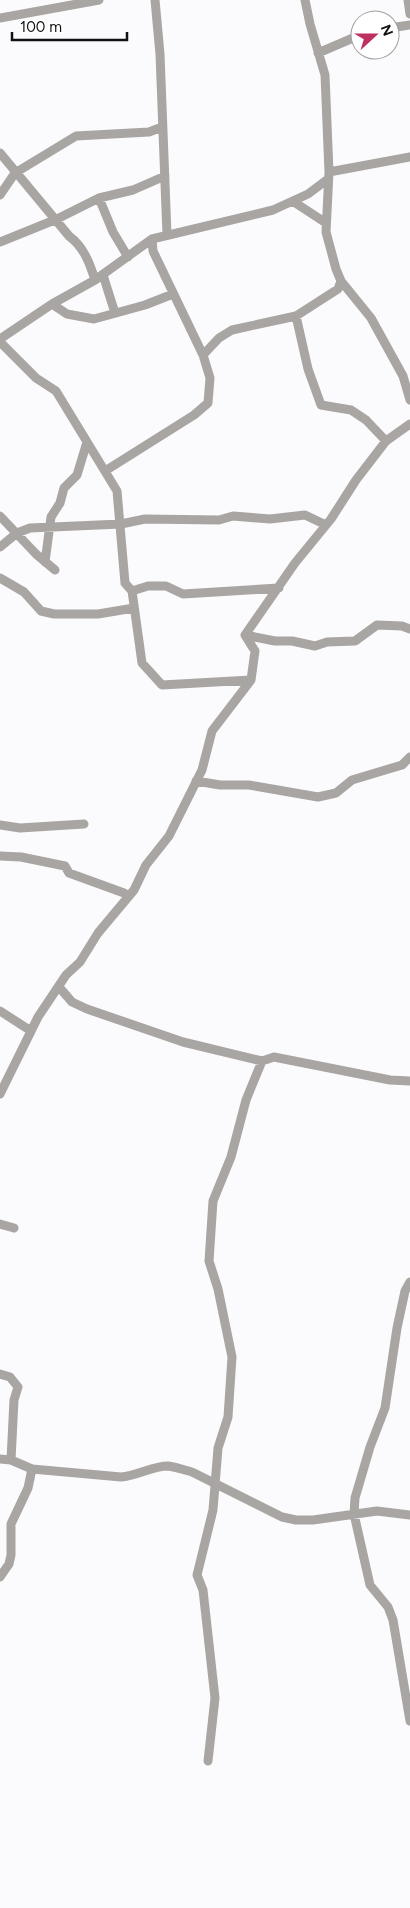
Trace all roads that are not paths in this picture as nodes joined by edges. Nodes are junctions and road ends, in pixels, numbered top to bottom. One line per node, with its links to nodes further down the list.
1 (99, 0): 5 (street)
2 (155, 0): 10 (street)
3 (305, 0): 9 (street)
4 (408, 0): 6 (street)
5 (76, 2): 7 (street)
6 (410, 14)
7 (0, 18)
8 (350, 39): 9 (street)
9 (318, 52): 14 (street)
10 (162, 127): 13 (street); 15 (street)
11 (0, 153): 13 (street)
12 (410, 156): 14 (street)
13 (15, 173): 16 (street); 19 (street)
14 (329, 175): 18 (street); 20 (street)
15 (165, 176): 17 (street); 21 (street)
16 (0, 195)
17 (99, 198): 19 (street); 24 (street)
18 (294, 202): 20 (street); 21 (street)
19 (57, 219): 23 (street); 25 (street)
20 (326, 223): 26 (street)
21 (167, 235): 22 (street)
22 (152, 239): 24 (street); 27 (street)
23 (0, 242)
24 (128, 258): 25 (street)
25 (99, 278): 28 (street); 29 (street)
26 (341, 281): 30 (street); 33 (street)
27 (173, 294): 29 (street); 32 (street)
28 (52, 304): 29 (street); 31 (street)
29 (115, 313)
30 (296, 316): 32 (street); 35 (street)
31 (0, 340): 36 (street)
32 (203, 356): 37 (street)
33 (410, 400)
34 (410, 424): 35 (street)
35 (386, 441): 40 (street)
36 (87, 442): 37 (street); 41 (street)
37 (105, 471): 39 (street)
38 (0, 516): 42 (street)
39 (121, 524): 40 (street); 41 (street); 48 (street)
40 (326, 526): 47 (street)
41 (49, 527): 42 (street); 44 (street)
42 (16, 534): 43 (street); 44 (street)
43 (0, 547)
44 (45, 562): 45 (street)
45 (55, 570)
46 (0, 578): 49 (street)
47 (279, 588): 48 (street); 51 (street)
48 (132, 591): 49 (street)
49 (134, 608): 52 (street)
50 (410, 629): 51 (street)
51 (245, 634): 52 (street)
52 (251, 680): 54 (street)
53 (410, 757): 54 (street)
54 (196, 781): 58 (street)
55 (84, 824): 56 (street)
56 (0, 825)
57 (0, 856): 58 (street)
58 (127, 896): 59 (street)
59 (59, 987): 61 (street); 62 (street)
60 (0, 1011): 61 (street)
61 (31, 1031): 64 (street)
62 (262, 1061): 63 (street); 72 (street)
63 (410, 1081)
64 (0, 1094)
65 (0, 1224): 66 (street)
66 (14, 1228)
67 (410, 1282): 73 (street)
68 (0, 1374): 70 (street)
69 (0, 1459): 70 (street)
70 (11, 1460): 71 (street)
71 (32, 1469): 72 (street); 75 (street)
72 (215, 1483): 73 (street); 77 (street)
73 (354, 1514): 74 (street); 76 (street)
74 (410, 1516)
75 (0, 1577)
76 (410, 1721)
77 (208, 1761)

